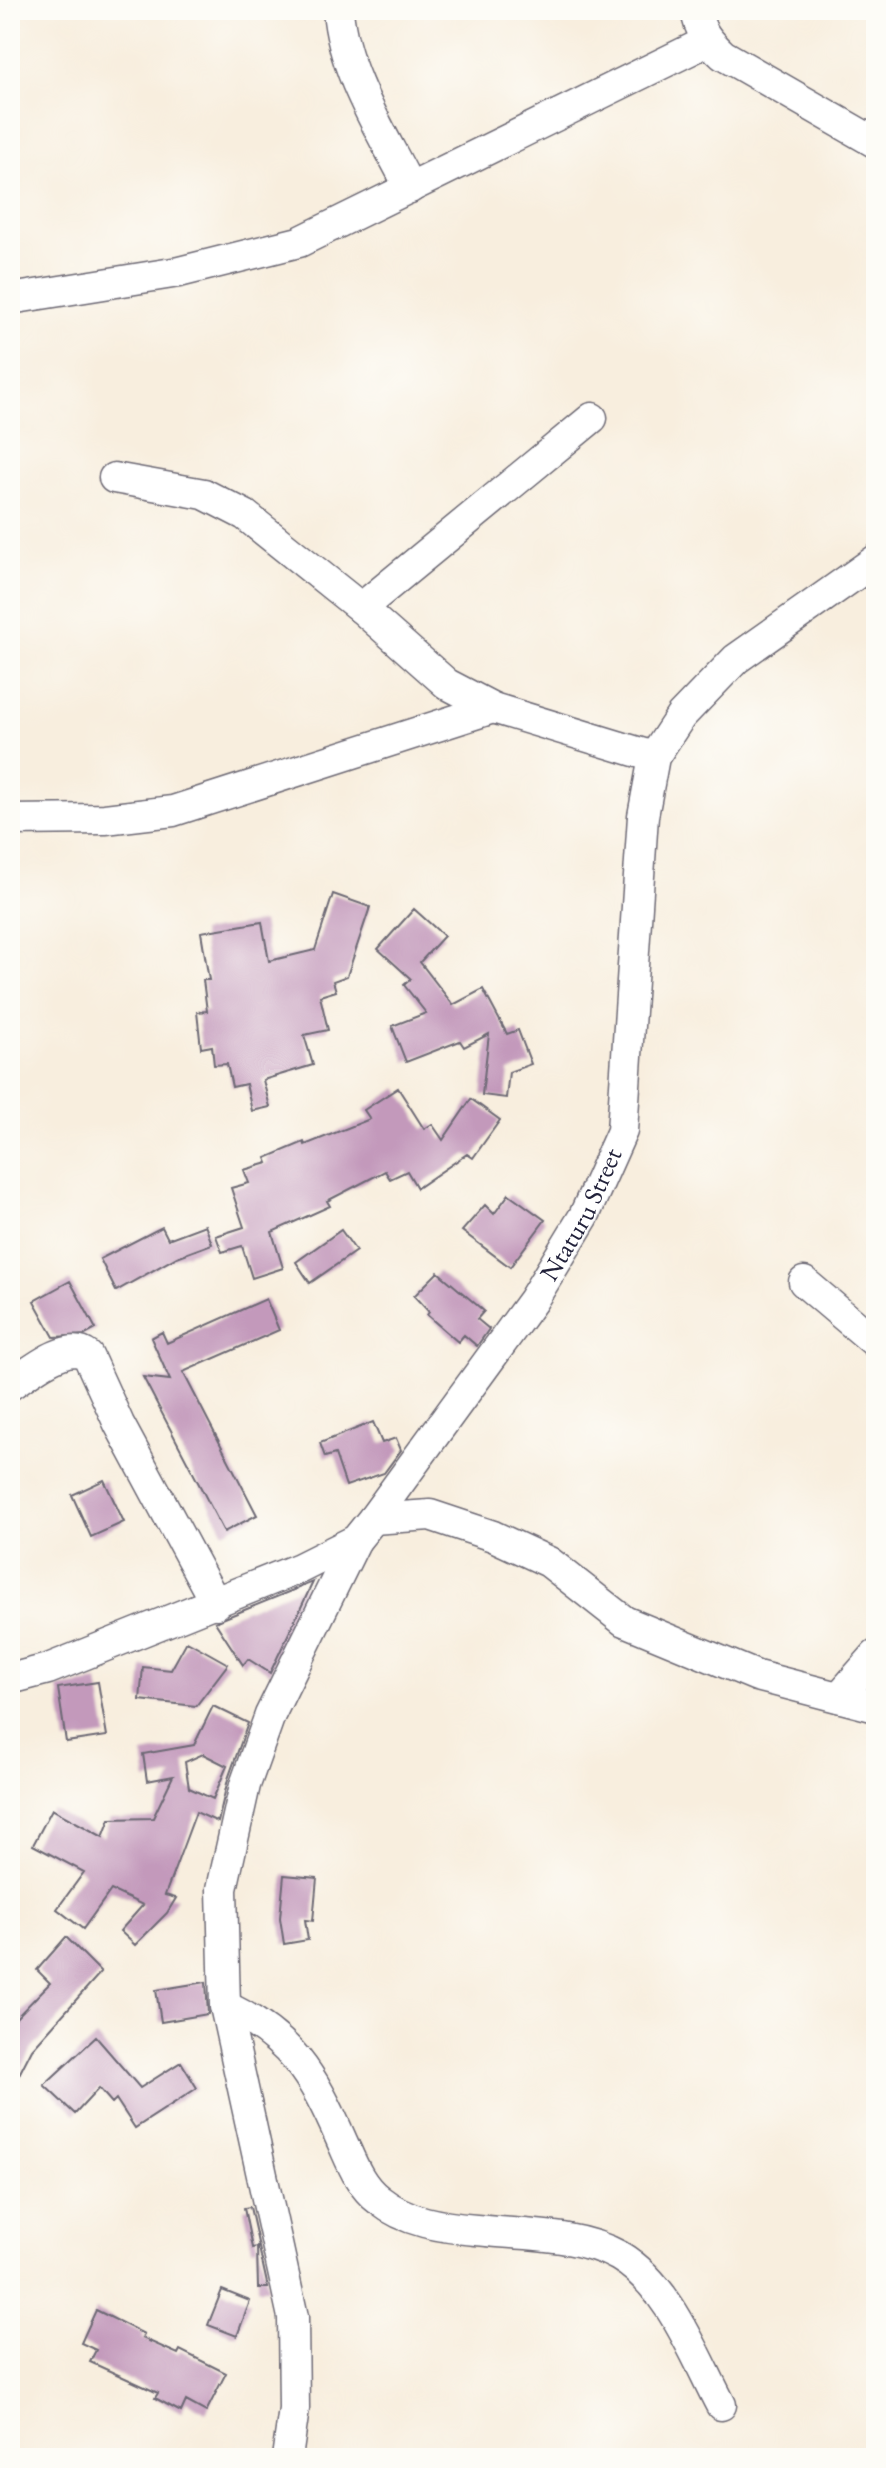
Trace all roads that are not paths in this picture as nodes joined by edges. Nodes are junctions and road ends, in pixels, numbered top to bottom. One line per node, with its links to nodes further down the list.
1 (338, 10): 5 (street)
2 (696, 10): 3 (street)
3 (708, 41): 4 (street); 5 (street)
4 (876, 143)
5 (410, 188): 6 (street)
6 (10, 299)
7 (592, 418): 10 (street)
8 (114, 478): 10 (street)
9 (876, 560): 12 (street, Ntaturu Street)
10 (361, 608): 11 (street)
11 (493, 708): 12 (street); 13 (street)
12 (654, 757): 17 (street, Ntaturu Street)
13 (10, 820)
14 (804, 1282): 15 (street)
15 (876, 1343)
16 (10, 1385): 18 (street)
17 (364, 1530): 18 (street, Ntaturu Street); 21 (street); 23 (street)
18 (216, 1604): 20 (street, Ntaturu Street)
19 (876, 1655): 21 (street)
20 (10, 1679)
21 (839, 1697): 22 (street)
22 (876, 1707)
23 (225, 2006): 24 (street); 25 (street)
24 (721, 2405)
25 (287, 2458)

